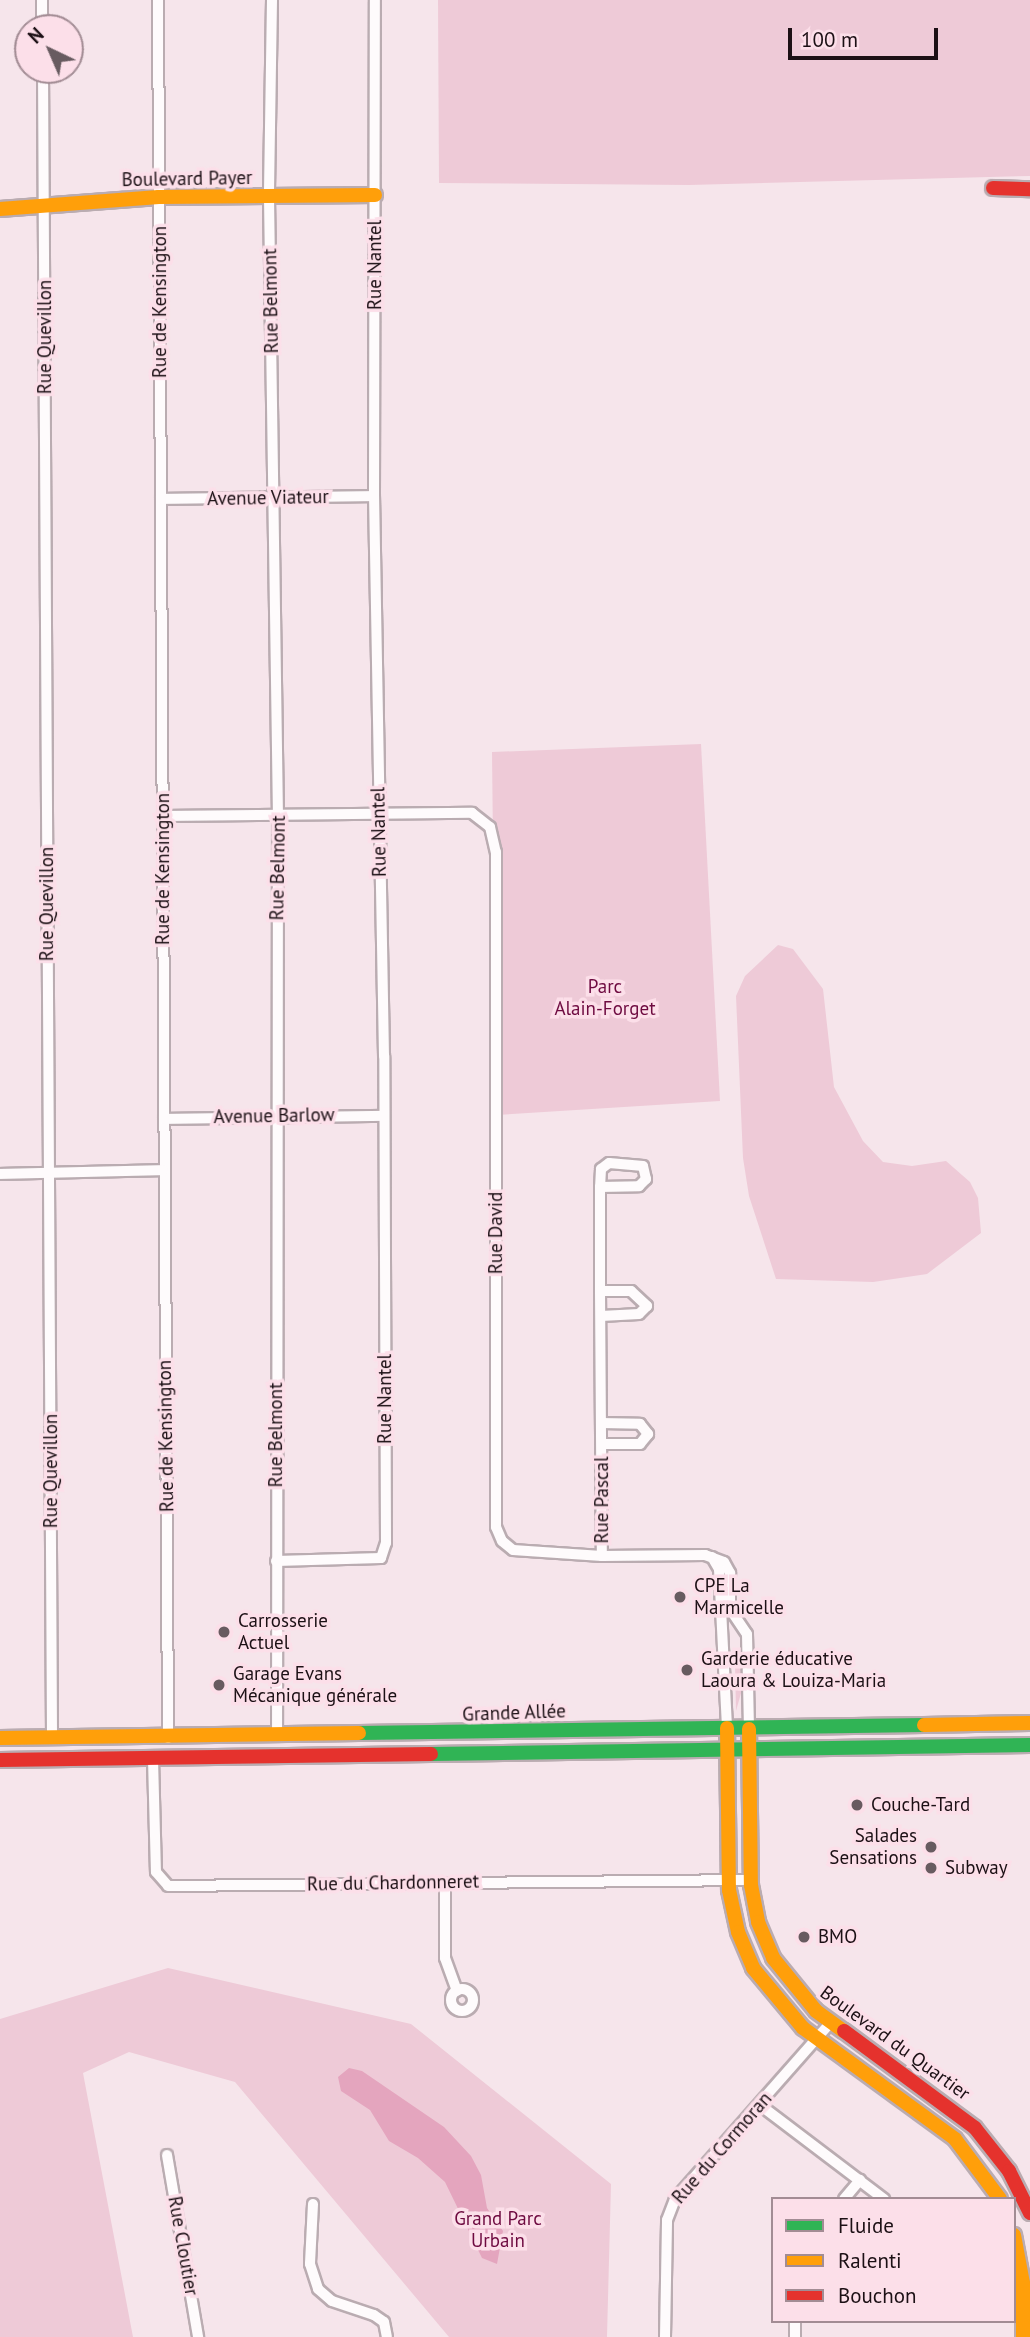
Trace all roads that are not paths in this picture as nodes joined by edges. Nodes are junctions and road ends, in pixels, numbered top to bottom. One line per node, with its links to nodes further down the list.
1 (158, 0): 8 (street, Rue de Kensington)
2 (272, 0): 9 (street, Rue Belmont)
3 (375, 0): 7 (street, Rue Nantel)
4 (43, 84): 10 (street, Rue Quevillon)
5 (993, 188): 6 (main road)
6 (1030, 188)
7 (375, 195): 9 (main road, Boulevard Payer); 12 (street, Rue Nantel)
8 (159, 197): 9 (main road, Boulevard Payer); 10 (main road, Boulevard Payer); 14 (street, Rue de Kensington)
9 (270, 197): 13 (street, Rue Belmont)
10 (44, 203): 11 (main road, Boulevard Payer); 23 (street, Rue Quevillon)
11 (0, 209)
12 (374, 496): 13 (street, Avenue Viateur); 15 (street, Rue Nantel)
13 (275, 498): 14 (street, Avenue Viateur); 16 (street, Rue Belmont)
14 (161, 499): 17 (street, Rue de Kensington)
15 (379, 813): 16 (street); 19 (street, Rue Nantel); 29 (street, Rue David)
16 (278, 814): 17 (street); 18 (street, Rue Belmont)
17 (163, 816): 20 (street, Rue de Kensington)
18 (275, 1115): 19 (street, Avenue Barlow); 20 (street, Avenue Barlow); 31 (street, Rue Belmont)
19 (384, 1116): 31 (street, Rue Nantel)
20 (163, 1119): 21 (street, Rue de Kensington)
21 (163, 1170): 23 (street); 38 (street, Rue de Kensington)
22 (0, 1174): 23 (street)
23 (49, 1174): 37 (street, Rue Quevillon)
24 (600, 1187): 25 (street, Rue Pascal)
25 (600, 1291): 26 (street, Rue Pascal); 26 (street)
26 (601, 1316): 27 (street, Rue Pascal)
27 (601, 1423): 28 (street, Rue Pascal); 28 (street, Rue Pascal)
28 (601, 1444): 29 (street, Rue Pascal)
29 (602, 1556): 30 (street, Rue David)
30 (712, 1557): 33 (street); 34 (street)
31 (276, 1561): 35 (street, Rue Belmont)
32 (1030, 1723): 34 (main road, Grande Allée)
33 (727, 1728): 34 (main road, Grande Allée); 35 (main road, Grande Allée); 40 (main road)
34 (749, 1729): 41 (main road, Boulevard du Quartier)
35 (277, 1737): 38 (main road, Grande Allée)
36 (0, 1738): 37 (main road, Grande Allée)
37 (52, 1738): 38 (main road, Grande Allée)
38 (169, 1738)
39 (1030, 1745): 41 (main road, Grande Allée)
40 (727, 1752): 41 (main road, Grande Allée); 42 (main road, Grande Allée); 45 (main road)
41 (749, 1752): 44 (main road, Boulevard du Quartier)
42 (153, 1759): 43 (main road, Grande Allée); 46 (street, Rue du Chardonneret)
43 (0, 1760)
44 (751, 1880): 45 (street, Rue du Chardonneret); 48 (main road, Boulevard du Quartier)
45 (729, 1881): 46 (street, Rue du Chardonneret); 49 (main road)
46 (445, 1883): 47 (street)
47 (457, 1991)
48 (831, 2022): 49 (street, Rue du Cormoran); 57 (main road, Boulevard du Quartier)
49 (817, 2039): 50 (street, Rue du Cormoran); 55 (main road)
50 (760, 2105): 52 (street); 61 (street, Rue du Cormoran)
51 (167, 2155): 59 (street, Rue Cloutier)
52 (860, 2180): 53 (street); 54 (street)
53 (846, 2197)
54 (881, 2197)
55 (999, 2197)
56 (313, 2204): 60 (street)
57 (1030, 2213)
58 (1016, 2246): 62 (main road)
59 (198, 2337)
60 (387, 2337)
61 (665, 2337)
62 (1023, 2337)

